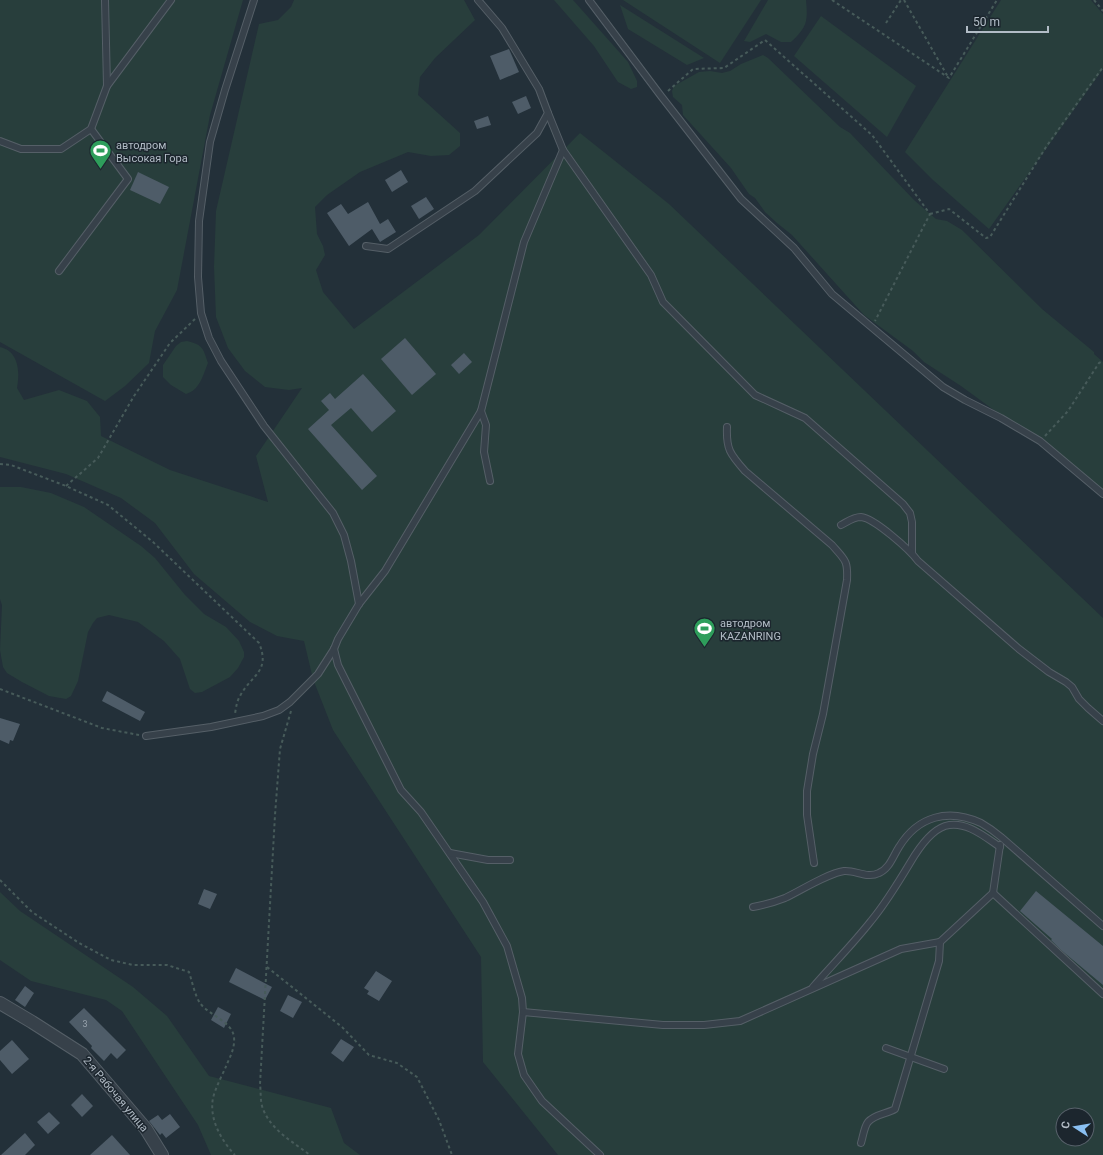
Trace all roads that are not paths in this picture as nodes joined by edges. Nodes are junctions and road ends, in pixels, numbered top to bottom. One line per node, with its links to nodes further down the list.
1 (105, 0): 6 (lane)
2 (171, 0): 6 (lane)
3 (254, 0): 19 (lane)
4 (478, 0): 7 (lane)
5 (589, 0): 16 (lane)
6 (107, 86): 8 (lane)
7 (548, 113): 10 (lane); 11 (lane)
8 (91, 130): 9 (lane); 12 (lane)
9 (0, 141)
10 (563, 150): 13 (lane); 18 (lane)
11 (366, 246)
12 (59, 271)
13 (481, 411): 15 (lane); 19 (lane)
14 (727, 426): 27 (lane)
15 (490, 481)
16 (1103, 494)
17 (841, 525): 18 (lane)
18 (912, 553): 21 (lane)
19 (359, 604): 20 (lane)
20 (334, 649): 22 (lane); 25 (lane)
21 (1103, 721)
22 (146, 736)
23 (1001, 837): 24 (lane); 29 (lane); 30 (lane)
24 (1000, 847): 28 (lane); 32 (lane)
25 (450, 852): 26 (lane); 35 (lane)
26 (510, 860)
27 (814, 863)
28 (993, 893): 31 (lane); 33 (lane)
29 (753, 908)
30 (1103, 926)
31 (940, 942): 32 (lane); 37 (lane)
32 (810, 990): 35 (lane)
33 (1103, 994)
34 (0, 1003): 40 (street, 2-я Рабочая улица)
35 (523, 1012): 41 (lane)
36 (886, 1048): 37 (lane)
37 (910, 1057): 38 (lane); 39 (lane)
38 (944, 1069)
39 (861, 1143)
40 (156, 1152)
41 (600, 1155)

